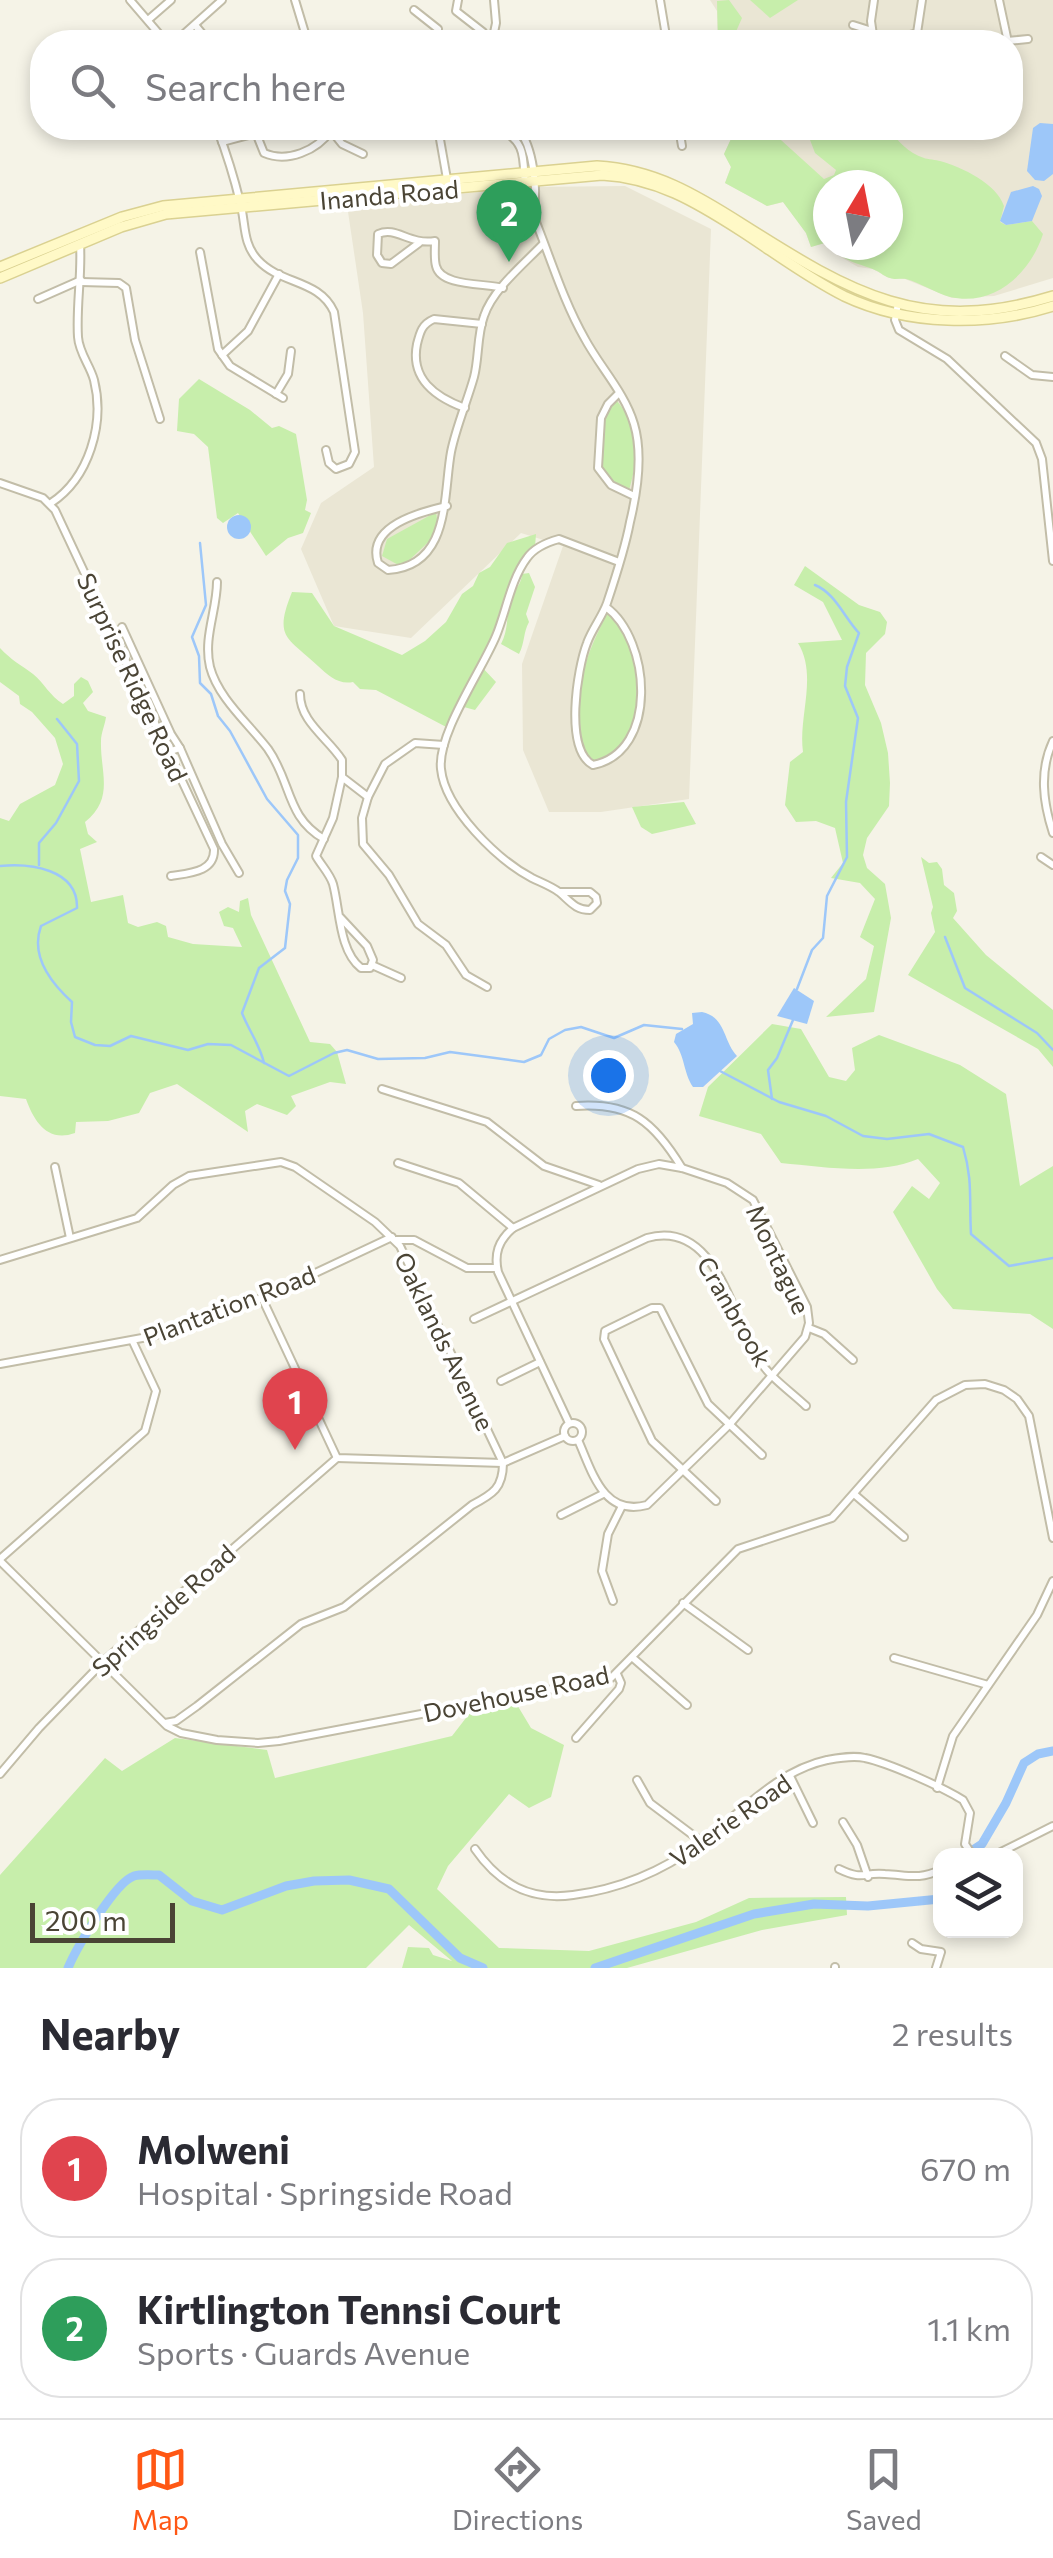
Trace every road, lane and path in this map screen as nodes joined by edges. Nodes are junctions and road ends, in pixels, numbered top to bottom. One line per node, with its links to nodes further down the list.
1 (130, 0): 13 (street)
2 (139, 0): 13 (street)
3 (170, 0): 13 (street)
4 (222, 0): 14 (street)
5 (295, 0): 20 (street)
6 (458, 0): 21 (street)
7 (494, 0): 22 (street)
8 (660, 0): 23 (street)
9 (874, 0): 25 (street)
10 (922, 0): 26 (street)
11 (999, 0): 27 (street)
12 (414, 10): 16 (street)
13 (145, 17): 17 (street)
14 (195, 25): 18 (street); 19 (street)
15 (853, 25): 24 (street)
16 (438, 29)
17 (156, 30)
18 (189, 30)
19 (199, 30)
20 (305, 30)
21 (481, 30)
22 (491, 30)
23 (665, 30)
24 (869, 30)
25 (872, 30)
26 (917, 30)
27 (1005, 30)
28 (1028, 39): 29 (street)
29 (1023, 40)
30 (227, 140): 38 (street)
31 (260, 140): 32 (street)
32 (321, 140)
33 (339, 140): 40 (street)
34 (440, 140): 42 (street)
35 (518, 140): 41 (street)
36 (525, 140): 41 (street)
37 (681, 140): 39 (street)
38 (222, 142): 43 (street)
39 (682, 146)
40 (363, 154)
41 (529, 176): 42 (main road, Inanda Road); 43 (main road, Inanda Road); 46 (street); 58 (main road, Inanda Road)
42 (446, 179): 43 (main road, Inanda Road)
43 (241, 203): 45 (main road, Inanda Road); 48 (main road, Inanda Road); 51 (street)
44 (420, 243): 44 (street); 54 (street)
45 (80, 244): 49 (main road, Inanda Road); 53 (street)
46 (543, 244): 54 (street); 64 (street)
47 (200, 252): 61 (street)
48 (14, 262): 49 (main road); 50 (main road, Inanda Road)
49 (37, 262): 52 (main road, Inanda Road)
50 (0, 268)
51 (279, 274): 61 (street); 67 (street)
52 (0, 278)
53 (81, 281): 56 (street); 66 (street); 70 (street)
54 (503, 288): 59 (street)
55 (1053, 296): 58 (main road, Inanda Road)
56 (38, 300)
57 (1053, 306): 58 (main road, Inanda Road)
58 (897, 308): 72 (street)
59 (482, 324): 65 (street); 65 (street)
60 (291, 351): 61 (street)
61 (222, 354)
62 (1006, 356): 63 (street)
63 (1053, 377)
64 (619, 393): 69 (street); 69 (street)
65 (464, 408): 71 (street)
66 (160, 418)
67 (326, 450)
68 (0, 483): 70 (street)
69 (634, 496): 73 (street)
70 (51, 503): 81 (street, Surprise Ridge Road)
71 (446, 506): 71 (street)
72 (1053, 561)
73 (620, 562): 75 (street); 79 (street)
74 (217, 582): 85 (street)
75 (606, 607): 75 (street)
76 (122, 627): 80 (street)
77 (300, 694): 82 (street)
78 (1053, 740): 84 (street)
79 (444, 745): 83 (street); 90 (street)
80 (180, 748): 81 (street); 88 (street)
81 (168, 752): 89 (street, Surprise Ridge Road)
82 (342, 777): 83 (street); 85 (street)
83 (368, 796): 94 (street)
84 (1053, 834)
85 (324, 839): 91 (street)
86 (1041, 858): 87 (street)
87 (1053, 864)
88 (239, 874)
89 (171, 876)
90 (559, 892): 90 (street)
91 (340, 917): 92 (street); 92 (street)
92 (372, 965): 93 (street)
93 (401, 978)
94 (486, 986)
95 (382, 1089): 100 (street)
96 (576, 1106): 99 (street)
97 (398, 1163): 101 (street)
98 (55, 1167): 102 (street)
99 (682, 1168): 100 (street, Montague); 109 (street, Montague)
100 (598, 1186): 101 (street, Montague)
101 (512, 1228): 105 (street)
102 (70, 1238): 103 (street, Oaklands Avenue); 104 (street, Oaklands Avenue)
103 (394, 1238): 105 (street); 106 (street, Plantation Road); 123 (street, Oaklands Avenue)
104 (0, 1260)
105 (497, 1268): 107 (street)
106 (262, 1298): 110 (street, Plantation Road); 122 (street)
107 (512, 1302): 108 (street); 112 (street); 114 (street, Cranbrook)
108 (474, 1319)
109 (808, 1328): 111 (street); 114 (street, Montague)
110 (134, 1342): 113 (street, Plantation Road); 132 (street)
111 (853, 1360)
112 (540, 1362): 115 (street); 117 (street)
113 (0, 1364)
114 (772, 1376): 116 (street, Cranbrook); 118 (street, Montague)
115 (501, 1381)
116 (806, 1406)
117 (569, 1423): 119 (street); 120 (street)
118 (729, 1425): 121 (street); 124 (street, Montague); 124 (street)
119 (564, 1436): 120 (street); 123 (street)
120 (578, 1440): 125 (street)
121 (762, 1455)
122 (337, 1458): 123 (street); 139 (street, Springside Road)
123 (503, 1463): 143 (street)
124 (682, 1472): 127 (street); 128 (street, Montague)
125 (604, 1494): 128 (street); 129 (street)
126 (854, 1494): 130 (street); 131 (street, Dovehouse Road); 135 (street, Dovehouse Road)
127 (716, 1501)
128 (622, 1506): 134 (street)
129 (561, 1514)
130 (904, 1537)
131 (1053, 1538)
132 (0, 1560): 139 (street)
133 (1053, 1581): 141 (street)
134 (613, 1601)
135 (684, 1603): 136 (street); 137 (street, Dovehouse Road)
136 (748, 1650)
137 (633, 1658): 140 (street, Dovehouse Road); 142 (street)
138 (894, 1658): 141 (street)
139 (102, 1663): 144 (street); 148 (street, Springside Road)
140 (617, 1674): 145 (street, Dovehouse Road); 146 (street)
141 (988, 1685): 152 (street)
142 (688, 1705)
143 (176, 1721): 144 (street); 145 (street)
144 (162, 1723): 145 (street)
145 (175, 1731)
146 (576, 1738)
147 (0, 1749): 148 (street)
148 (10, 1759): 149 (street, Springside Road)
149 (0, 1774)
150 (790, 1776): 152 (street, Valerie Road); 154 (street); 156 (street, Valerie Road)
151 (636, 1780): 156 (street)
152 (937, 1788): 157 (street)
153 (843, 1822): 162 (street)
154 (813, 1823)
155 (1053, 1826): 158 (street)
156 (702, 1842): 159 (street, Valerie Road)
157 (966, 1848)
158 (1009, 1848)
159 (475, 1849)
160 (838, 1869): 162 (street)
161 (933, 1873): 162 (street)
162 (868, 1877)
163 (912, 1943): 164 (street)
164 (936, 1968)

